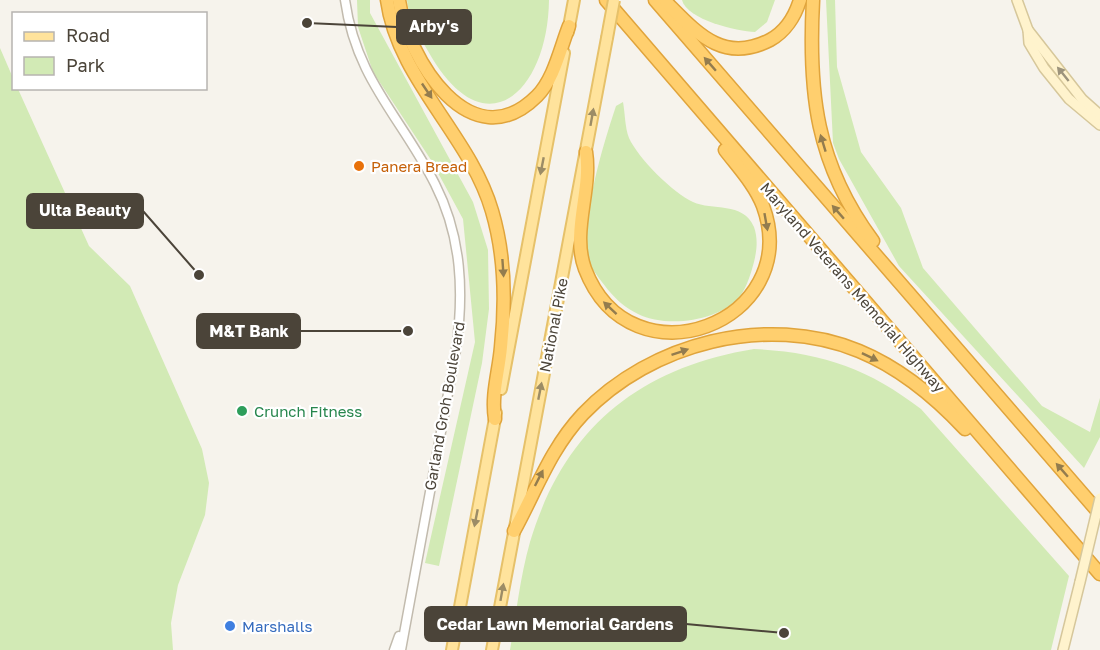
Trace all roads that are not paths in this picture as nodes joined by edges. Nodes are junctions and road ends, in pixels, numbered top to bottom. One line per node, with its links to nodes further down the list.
1 (345, 0): 25 (street, Garland Groh Boulevard)
2 (387, 0): 19 (highway, one-way to 19)
3 (399, 0): 12 (highway)
4 (574, 0): 12 (main road)
5 (606, 0): 14 (highway, Maryland Veterans Memorial Highway)
6 (614, 0): 17 (main road, National Pike, one-way to 6, bridge)
7 (654, 0): 18 (highway, one-way to 7)
8 (664, 0): 9 (highway)
9 (800, 0)
10 (813, 0): 18 (highway, one-way to 10)
11 (1017, 0): 13 (main road)
12 (569, 26): 19 (main road, one-way to 19)
13 (1028, 30): 15 (main road, one-way to 13); 16 (main road)
14 (651, 53): 17 (highway, one-way to 17); 23 (highway, Maryland Veterans Memorial Highway)
15 (1100, 115)
16 (1100, 124)
17 (586, 152): 22 (main road, National Pike, one-way to 17)
18 (929, 317): 21 (highway, one-way to 18)
19 (495, 419): 26 (main road, one-way to 26)
20 (1100, 498): 32 (main road, bridge)
21 (1100, 514)
22 (514, 531): 23 (highway, one-way to 23); 31 (main road, National Pike, one-way to 22)
23 (1070, 539): 24 (highway, Maryland Veterans Memorial Highway)
24 (1100, 574)
25 (405, 622): 27 (street, Garland Groh Boulevard); 28 (street, Garland Groh Boulevard)
26 (456, 629): 29 (main road); 30 (main road)
27 (394, 650)
28 (401, 650)
29 (446, 650)
30 (452, 650)
31 (492, 650)
32 (1063, 650)

